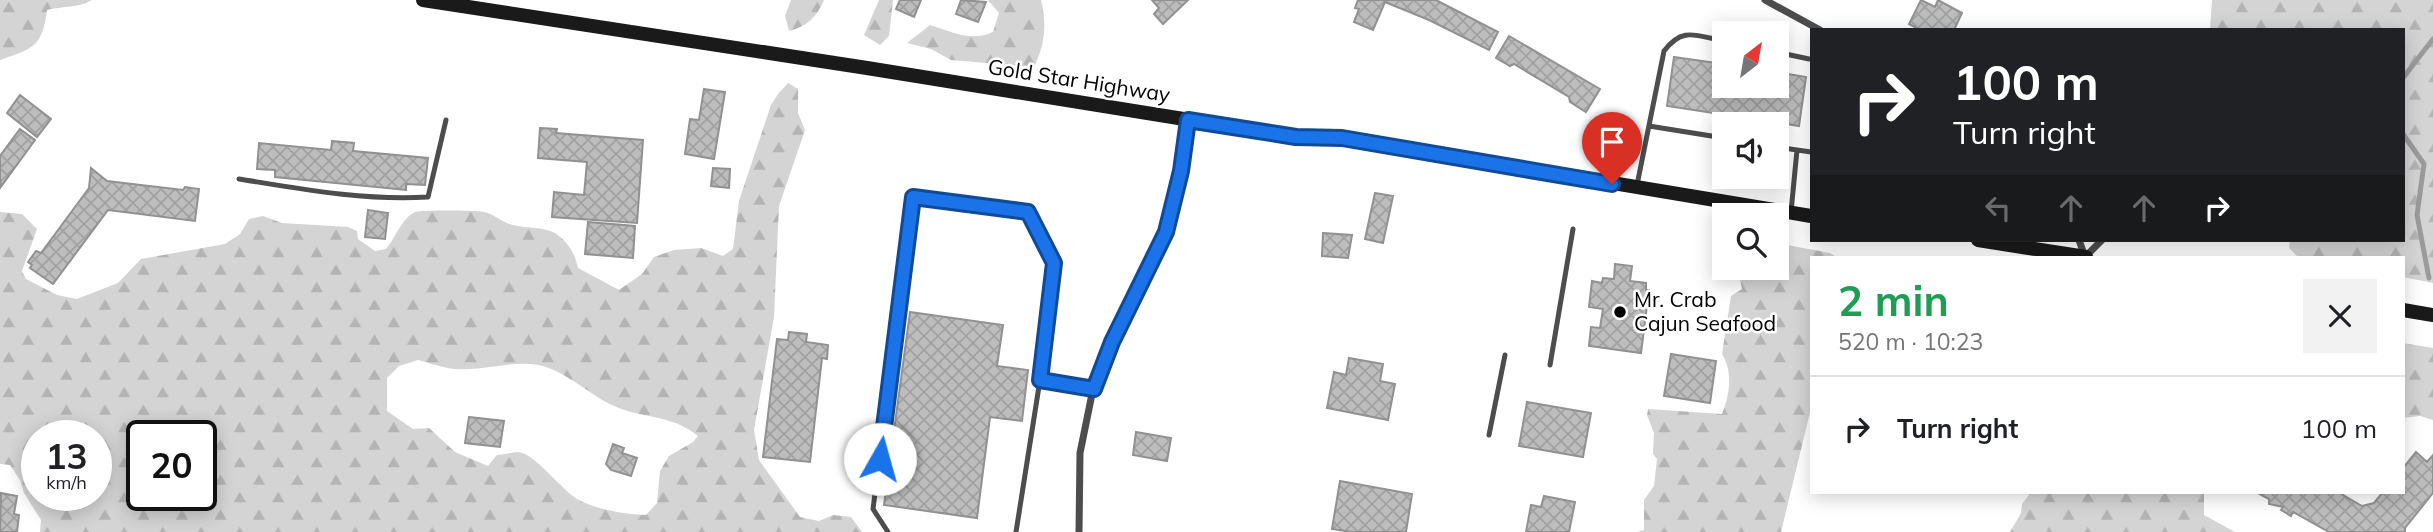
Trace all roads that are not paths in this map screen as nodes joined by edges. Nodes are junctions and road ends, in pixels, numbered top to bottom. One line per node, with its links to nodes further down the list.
1 (423, 0): 8 (main road, Gold Star Highway)
2 (1765, 0): 3 (street)
3 (1817, 28)
4 (1712, 39): 9 (lane)
5 (1789, 54): 6 (lane)
6 (1810, 57)
7 (446, 120): 14 (lane)
8 (1188, 120): 15 (main road, Gold Star Highway); 28 (street)
9 (1649, 127): 10 (lane); 15 (lane)
10 (1712, 136)
11 (1789, 149): 12 (lane)
12 (1797, 150): 13 (lane); 16 (lane)
13 (1810, 152)
14 (239, 179)
15 (1636, 188): 16 (main road, Gold Star Highway)
16 (1791, 212): 17 (main road, Gold Star Highway)
17 (1810, 216)
18 (1573, 229): 26 (lane)
19 (1991, 242): 21 (main road)
20 (2100, 242): 22 (street)
21 (2080, 256)
22 (2087, 256)
23 (2405, 310): 24 (main road)
24 (2433, 315)
25 (1505, 355): 29 (lane)
26 (1550, 365)
27 (1040, 380): 28 (lane); 30 (lane); 31 (lane)
28 (1094, 389): 32 (street)
29 (1489, 435)
30 (888, 532)
31 (1016, 532)
32 (1079, 532)

